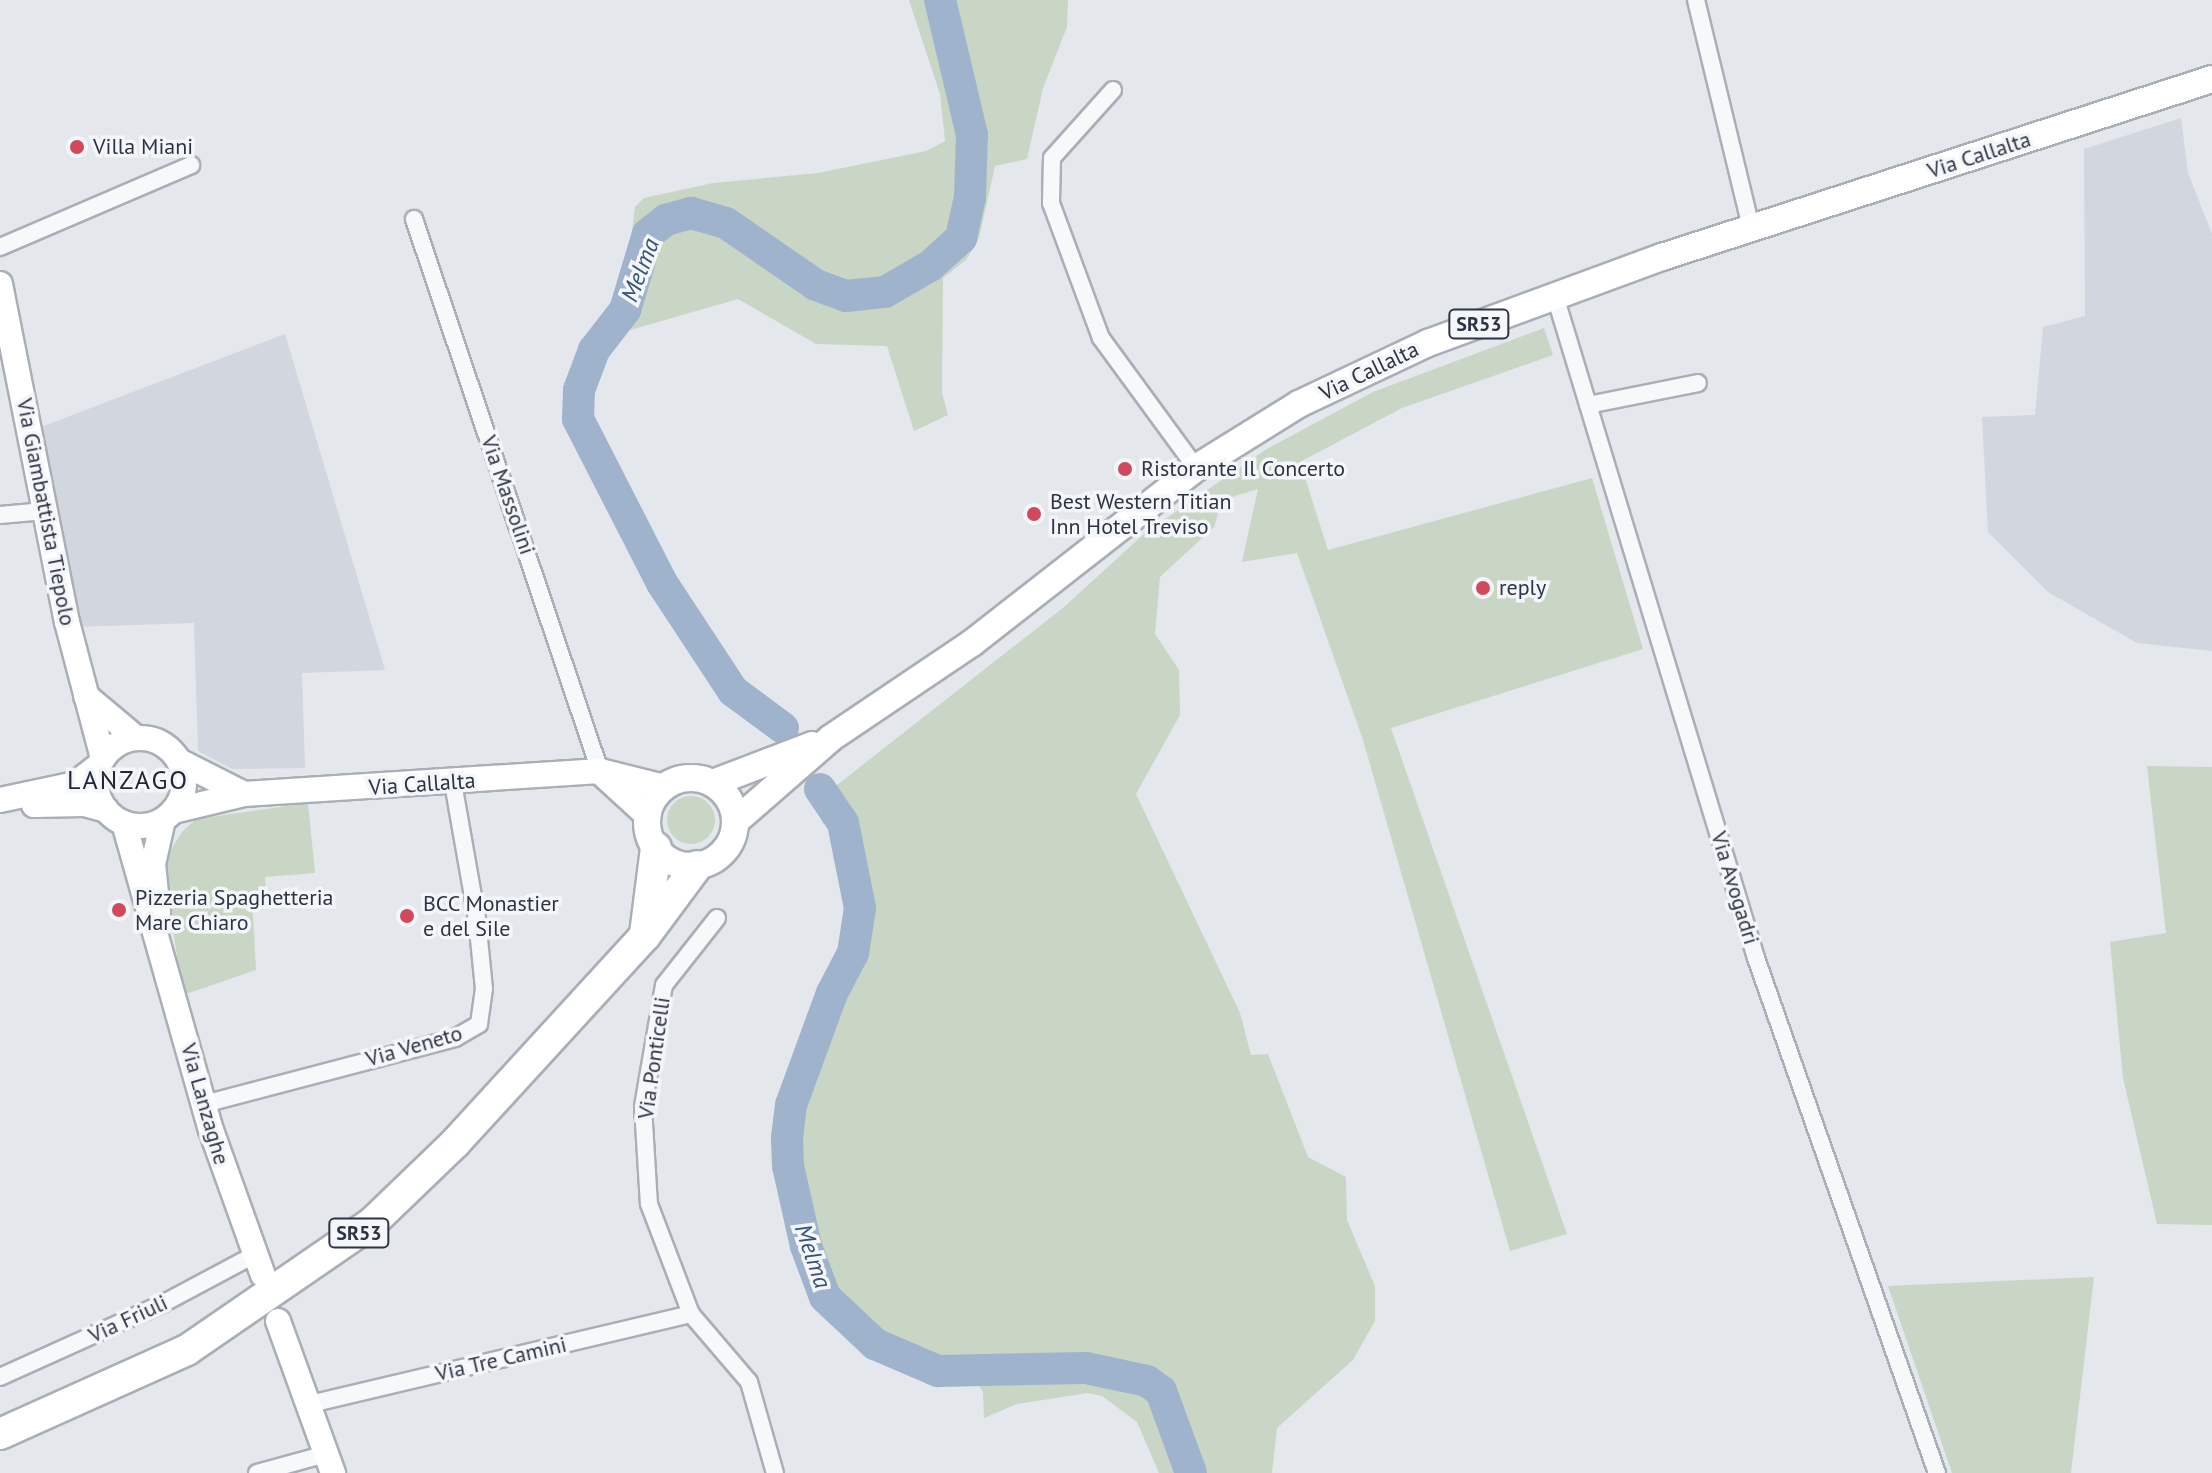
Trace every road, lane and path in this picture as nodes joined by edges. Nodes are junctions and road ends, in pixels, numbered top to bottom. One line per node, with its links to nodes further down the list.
1 (1696, 0): 6 (street)
2 (2212, 79): 6 (main road, Via Callalta / SR53)
3 (1113, 90): 12 (street)
4 (191, 165): 7 (street)
5 (414, 219): 20 (street, Via Massolini)
6 (1751, 228): 9 (main road, Via Callalta / SR53)
7 (0, 247)
8 (0, 284): 13 (street, Via Giambattista Tiepolo)
9 (1555, 296): 11 (street, Via Avogadri); 12 (main road, Via Callalta / SR53)
10 (1698, 383): 11 (street)
11 (1588, 405): 45 (street, Via Avogadri)
12 (1196, 468): 17 (main road, Via Callalta / SR53)
13 (45, 511): 14 (street); 15 (street, Via Giambattista Tiepolo)
14 (0, 515)
15 (83, 693): 16 (street); 18 (street, Via Giambattista Tiepolo)
16 (136, 738): 18 (street, Via Callalta); 19 (street, Via Callalta)
17 (831, 738): 22 (main road, Via Callalta / SR53); 29 (main road, Via Callalta / SR53)
18 (101, 761): 25 (street, Via Callalta); 26 (street)
19 (179, 761): 24 (street, Via Callalta); 27 (street)
20 (600, 771): 21 (street, Via Callalta); 23 (street, Via Callalta); 28 (street)
21 (453, 783): 24 (street, Via Callalta); 35 (street, Via Veneto)
22 (713, 783): 23 (main road); 29 (main road)
23 (664, 787): 28 (main road)
24 (244, 794): 27 (street, Via Callalta)
25 (1, 800): 26 (street, Via Callalta)
26 (115, 816): 27 (street, Via Callalta); 33 (street, Via Lanzaghe)
27 (168, 816): 33 (street, Via Lanzaghe)
28 (648, 816): 30 (main road)
29 (736, 821): 31 (main road)
30 (656, 848): 31 (main road); 34 (highway)
31 (697, 866): 34 (highway, SR53)
32 (717, 918): 37 (street, Via Ponticelli)
33 (156, 931): 35 (street, Via Lanzaghe)
34 (645, 936): 41 (highway, SR53)
35 (204, 1104): 36 (street, Via Lanzaghe)
36 (259, 1265): 39 (street, Via Friuli)
37 (691, 1314): 40 (street, Via Tre Camini); 44 (street, Via Ponticelli)
38 (278, 1321): 40 (street)
39 (0, 1377)
40 (310, 1404): 42 (street)
41 (0, 1434)
42 (330, 1463): 43 (street)
43 (257, 1473)
44 (775, 1473)
45 (1937, 1473)

